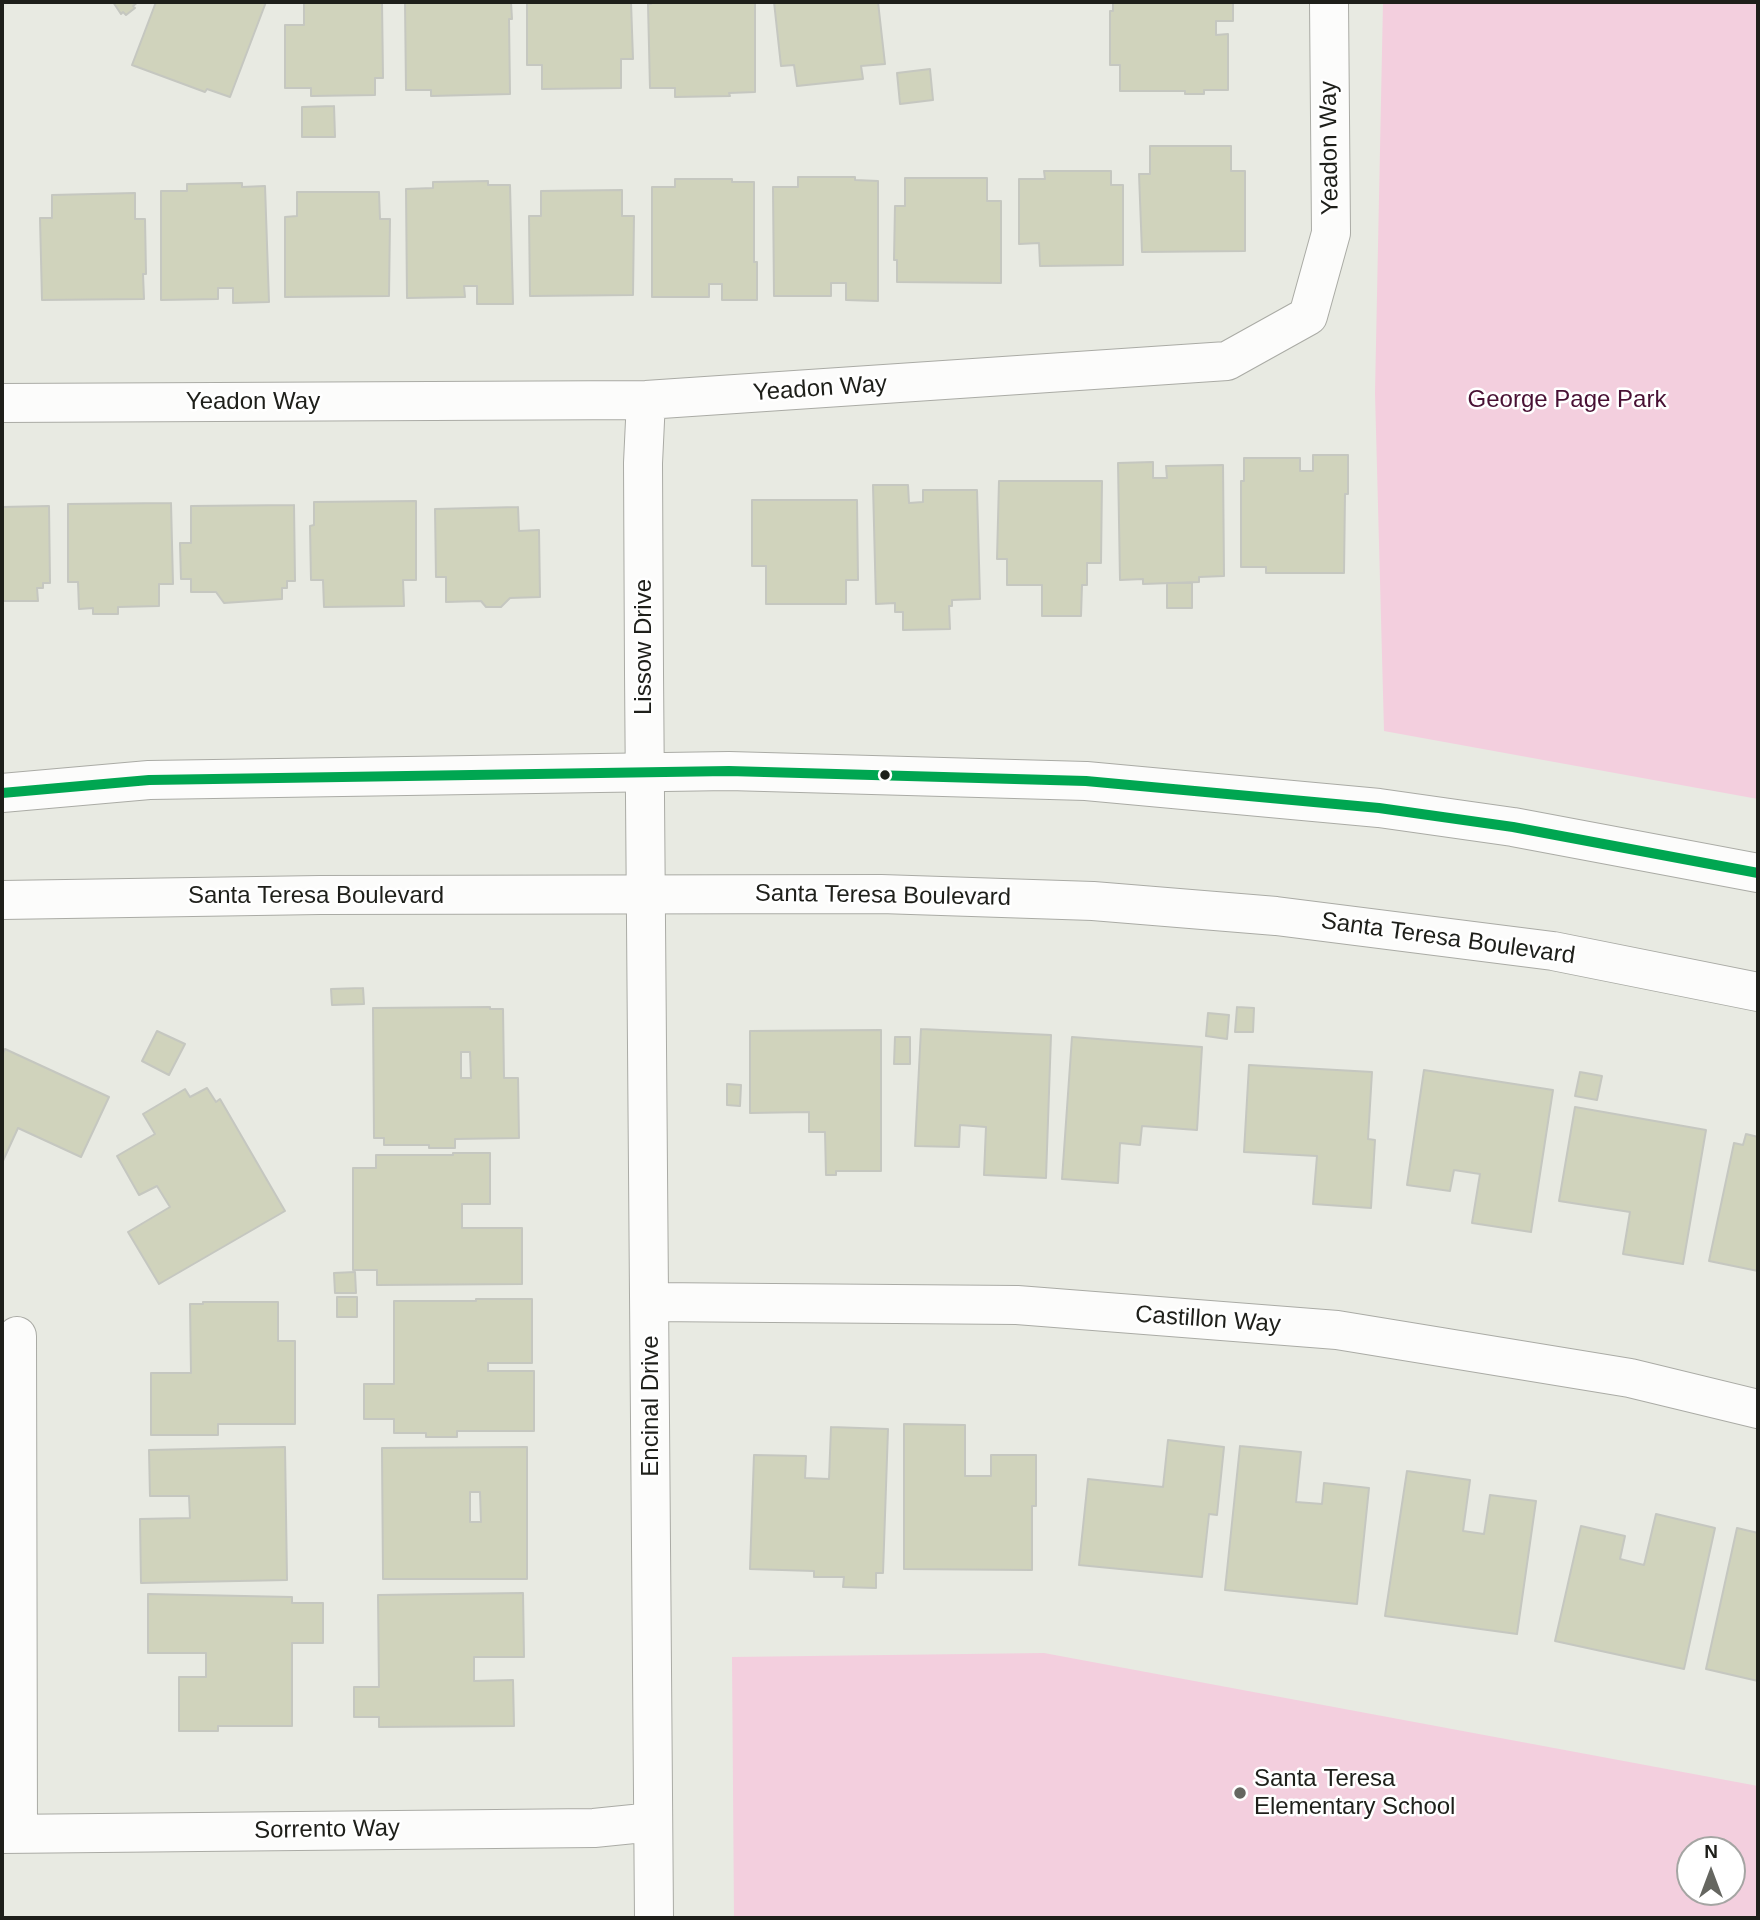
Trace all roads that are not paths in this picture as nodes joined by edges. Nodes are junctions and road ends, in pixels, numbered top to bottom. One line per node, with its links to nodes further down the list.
1 (1329, 2): 2 (street, Yeadon Way)
2 (646, 400): 3 (street, Yeadon Way); 4 (street, Lissow Drive)
3 (2, 403)
4 (645, 772): 5 (street); 6 (street); 7 (street, Lissow Drive)
5 (2, 793)
6 (1758, 873)
7 (646, 894): 8 (street, Santa Teresa Boulevard); 9 (street, Santa Teresa Boulevard); 10 (street, Encinal Drive)
8 (2, 900)
9 (1758, 992)
10 (650, 1302): 12 (street, Castillon Way); 13 (street, Encinal Drive)
11 (17, 1336): 14 (street)
12 (1758, 1409)
13 (653, 1822): 14 (street, Sorrento Way); 15 (street, Encinal Drive)
14 (10, 1833)
15 (654, 1918)

